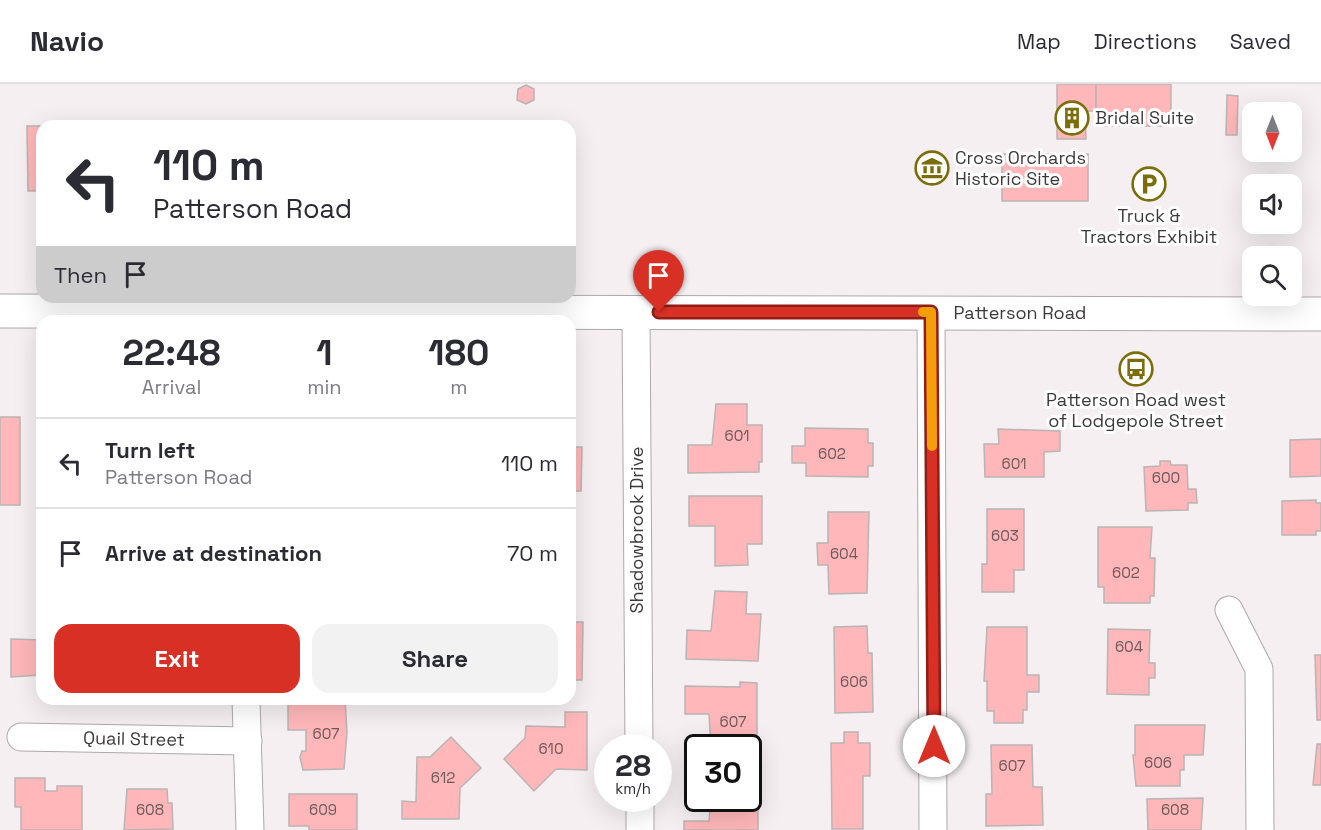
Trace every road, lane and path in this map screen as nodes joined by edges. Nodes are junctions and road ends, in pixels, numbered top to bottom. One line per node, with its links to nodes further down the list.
1 (0, 311): 2 (main road, Patterson Road)
2 (636, 312): 3 (main road, Patterson Road); 7 (street, Shadowbrook Drive)
3 (931, 312): 4 (main road, Patterson Road); 13 (street)
4 (1321, 314)
5 (1228, 610): 14 (street)
6 (246, 705): 9 (street)
7 (639, 734)
8 (21, 737): 9 (street, Quail Street)
9 (248, 741): 11 (street)
10 (640, 812): 12 (street)
11 (250, 830)
12 (640, 830)
13 (933, 830)
14 (1260, 830)

